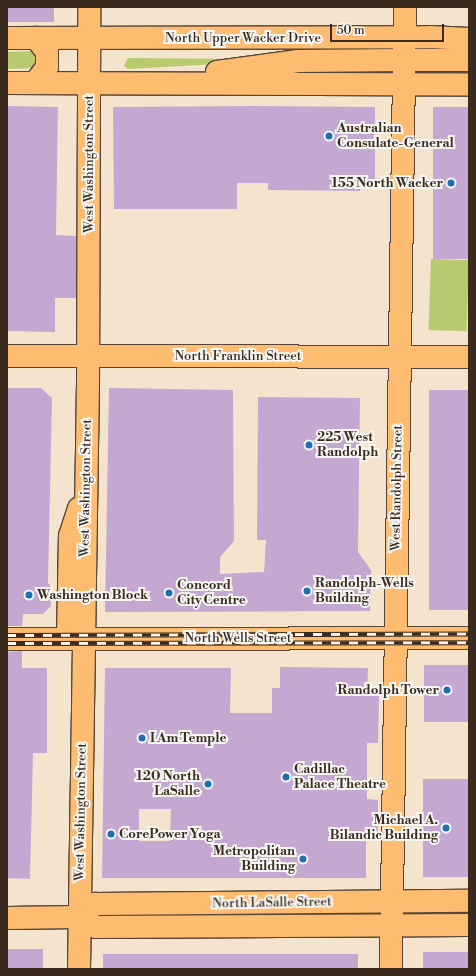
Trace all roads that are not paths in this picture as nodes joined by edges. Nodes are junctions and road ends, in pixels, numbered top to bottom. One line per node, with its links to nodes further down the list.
1 (89, 7): 6 (main road, West Washington Street)
2 (405, 7): 3 (main road, West Randolph Street)
3 (404, 37): 6 (main road, North Upper Wacker Drive); 7 (main road, North Upper Wacker Drive); 8 (main road, West Randolph Street)
4 (7, 38): 5 (main road, North Upper Wacker Drive)
5 (36, 38): 6 (main road, North Upper Wacker Drive); 13 (main road)
6 (89, 38): 10 (main road, West Washington Street)
7 (469, 40)
8 (403, 60): 9 (main road); 11 (main road); 14 (main road, West Randolph Street)
9 (469, 60)
10 (89, 82): 11 (main road); 13 (main road); 17 (main road, West Washington Street)
11 (143, 82): 14 (main road)
12 (7, 83): 13 (main road)
13 (35, 83)
14 (402, 83): 15 (main road); 18 (main road, West Randolph Street)
15 (469, 85)
16 (7, 356): 17 (main road, North Franklin Street)
17 (88, 356): 18 (main road, North Franklin Street); 23 (main road, West Washington Street)
18 (399, 356): 19 (main road, North Franklin Street); 20 (main road, West Randolph Street)
19 (469, 357)
20 (395, 638): 21 (main road, North Wells Street); 23 (main road, North Wells Street); 24 (main road, West Randolph Street)
21 (469, 638)
22 (7, 639): 23 (main road, North Wells Street)
23 (76, 639): 26 (main road, West Washington Street)
24 (392, 901): 25 (main road, North LaSalle Street); 26 (main road, North LaSalle Street); 28 (main road, West Randolph Street)
25 (469, 902)
26 (79, 916): 27 (main road); 28 (main road, North LaSalle Street); 30 (main road, West Washington Street)
27 (7, 918)
28 (392, 925): 29 (main road, North LaSalle Street); 31 (main road, West Randolph Street)
29 (469, 925)
30 (79, 969)
31 (391, 969)

